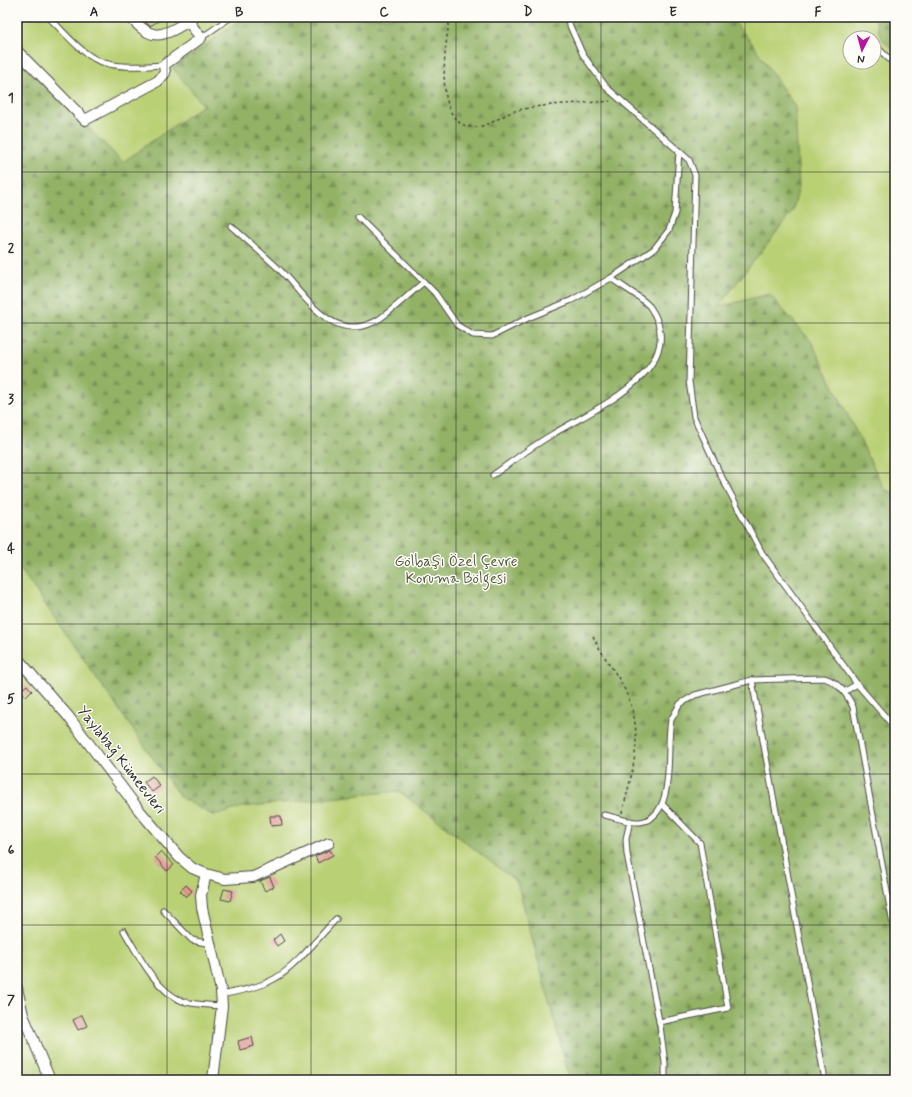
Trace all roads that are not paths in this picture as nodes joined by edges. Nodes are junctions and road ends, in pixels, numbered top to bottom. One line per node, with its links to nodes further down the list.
1 (48, 17): 9 (lane)
2 (130, 17): 5 (street)
3 (231, 17): 6 (lane)
4 (566, 17): 11 (lane)
5 (191, 19): 6 (street)
6 (201, 38): 9 (street)
7 (17, 51): 9 (street)
8 (882, 52): 10 (lane)
9 (164, 65)
10 (895, 65)
11 (679, 151): 14 (lane); 19 (lane)
12 (358, 217): 15 (lane)
13 (231, 226): 15 (lane)
14 (611, 278): 15 (lane); 16 (lane)
15 (424, 282)
16 (493, 475)
17 (17, 658): 26 (street, Yaylabağ Kümeevleri)
18 (752, 680): 20 (lane); 22 (lane); 39 (lane)
19 (856, 684): 20 (lane); 21 (lane)
20 (844, 692): 30 (lane)
21 (895, 728)
22 (663, 805): 24 (lane); 35 (lane)
23 (604, 815): 24 (lane)
24 (630, 821): 35 (lane)
25 (328, 843): 26 (street, Yaylabağ Kümeevleri)
26 (206, 874): 31 (street)
27 (163, 910): 31 (lane)
28 (336, 918): 33 (lane)
29 (124, 931): 34 (lane)
30 (895, 935)
31 (210, 944): 33 (street)
32 (17, 988): 36 (street)
33 (221, 995): 34 (street)
34 (222, 1006): 37 (street)
35 (659, 1022): 38 (lane)
36 (50, 1080)
37 (213, 1080)
38 (665, 1080)
39 (825, 1080)

